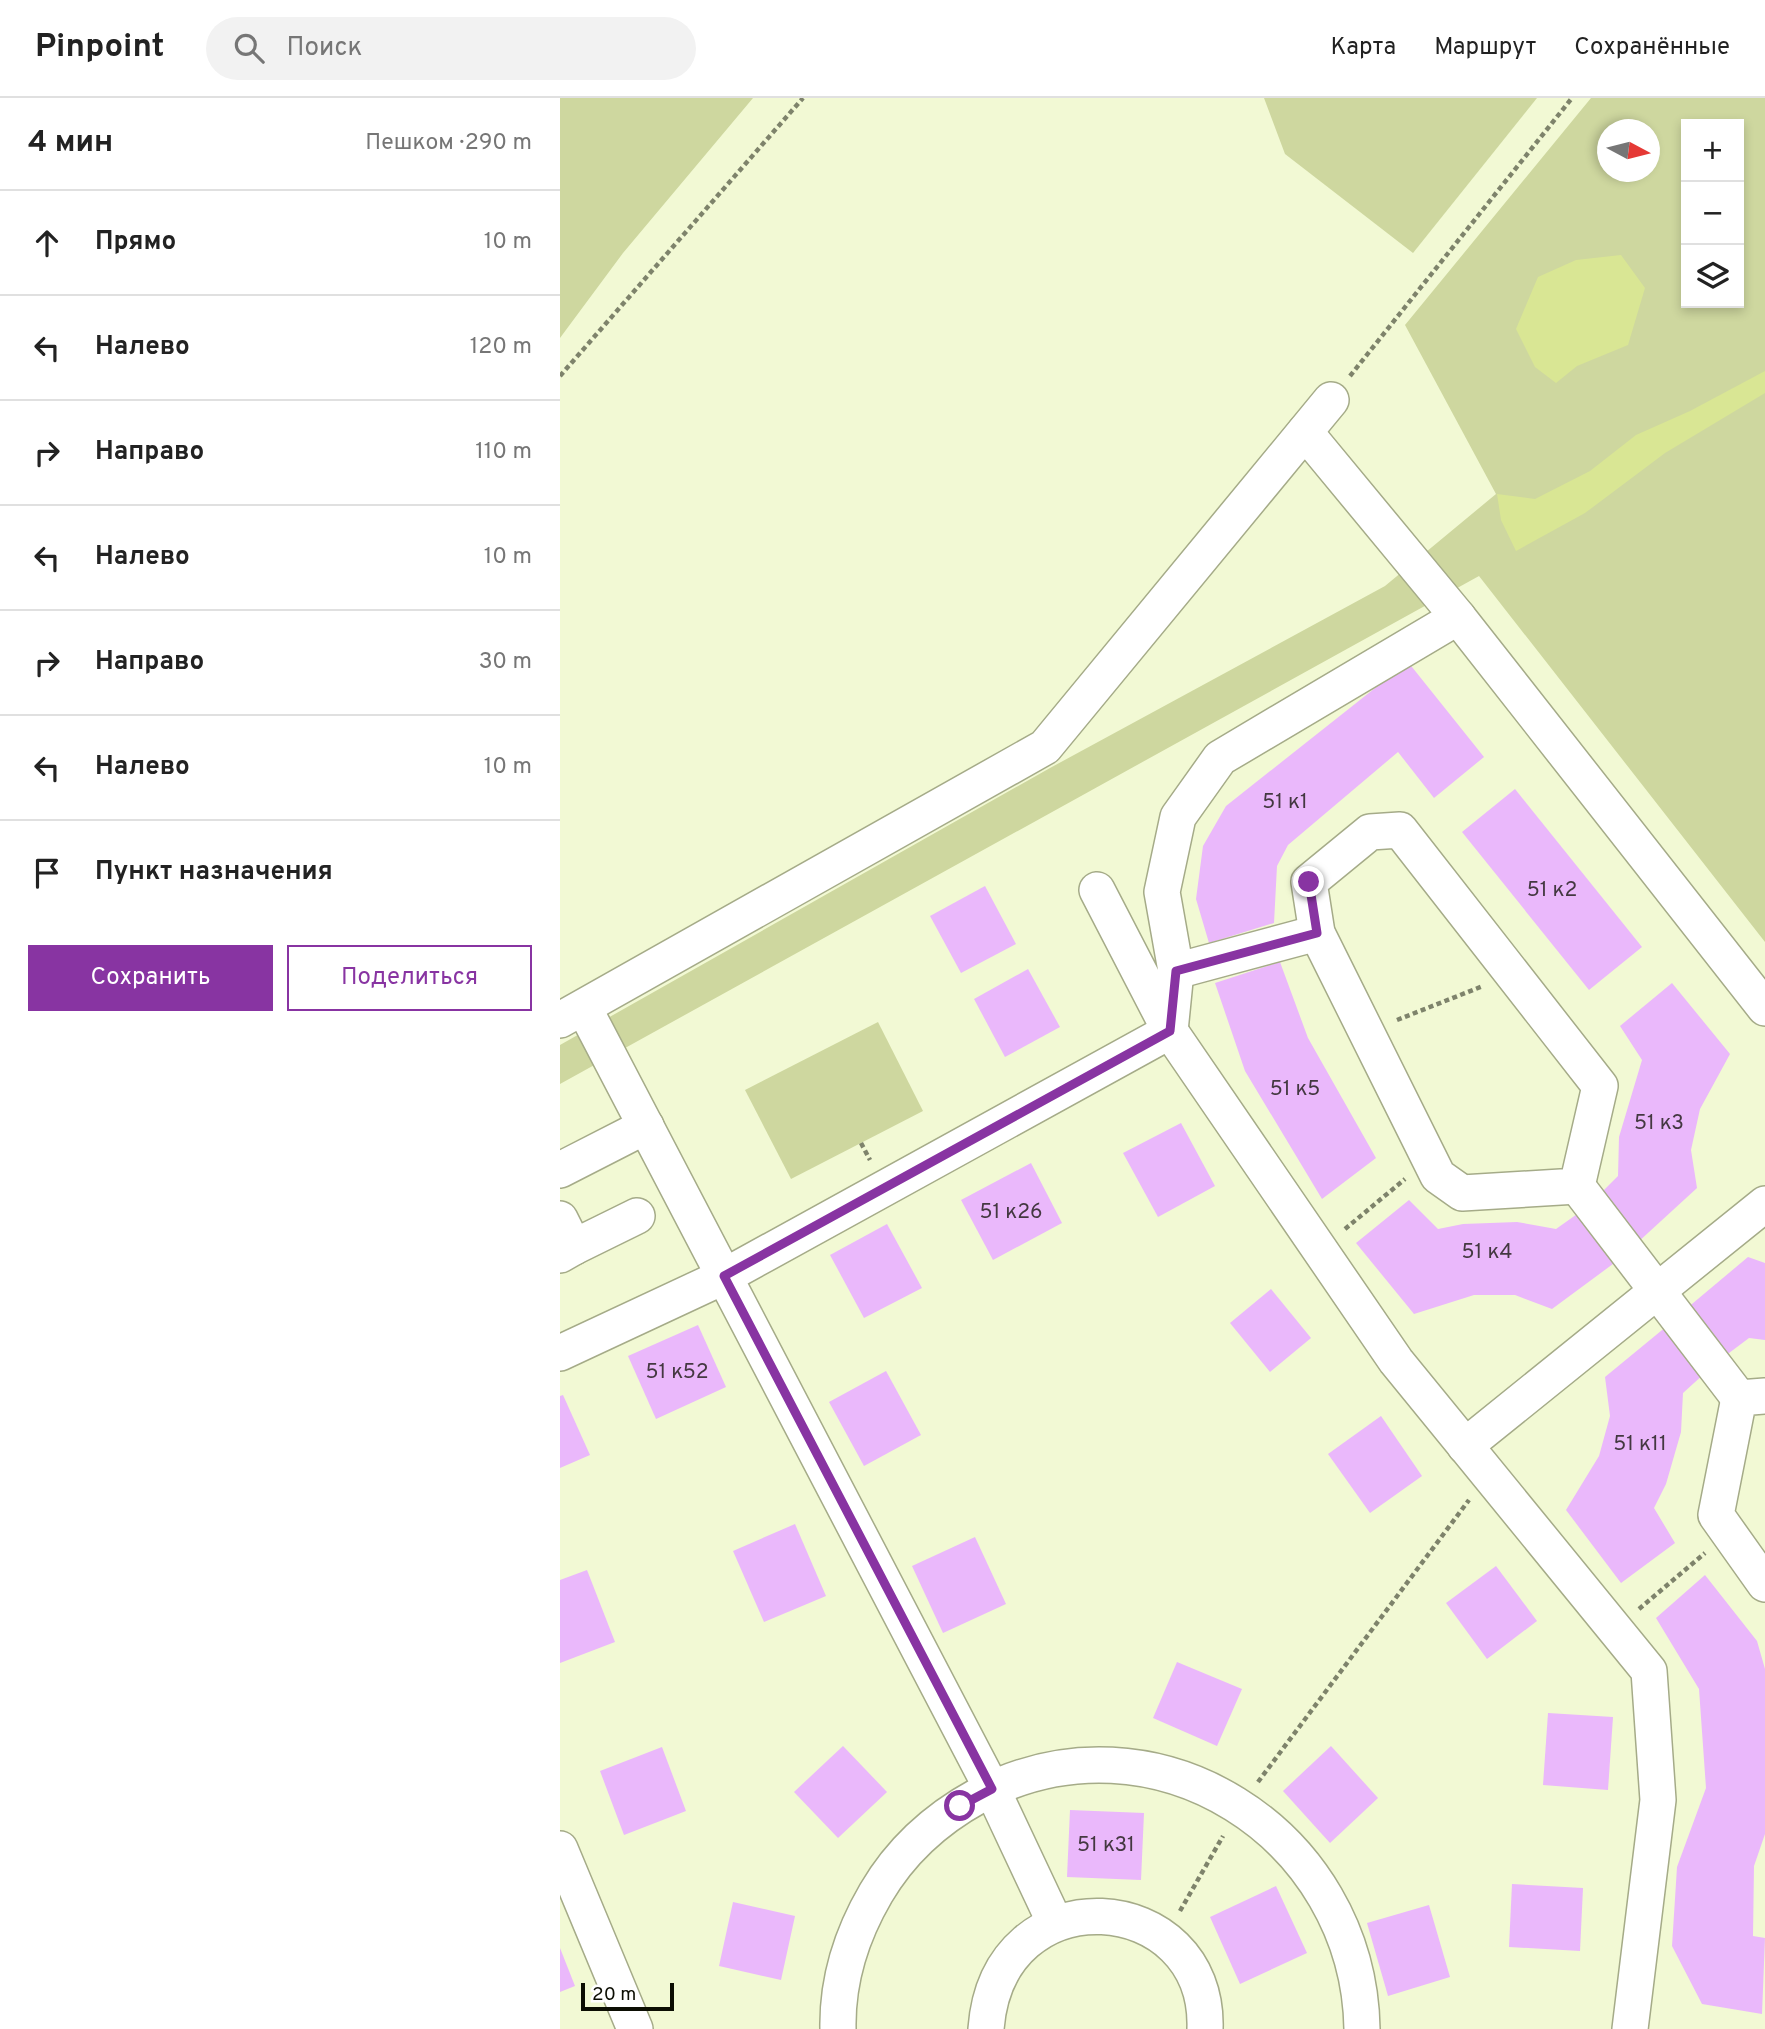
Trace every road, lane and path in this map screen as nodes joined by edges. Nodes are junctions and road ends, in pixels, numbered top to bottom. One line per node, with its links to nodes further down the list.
1 (803, 98): 3 (path)
2 (1572, 98): 4 (path)
3 (560, 376)
4 (1331, 400): 5 (lane)
5 (1305, 432): 6 (lane); 12 (lane)
6 (1458, 617): 9 (lane); 11 (lane)
7 (1097, 890): 13 (lane)
8 (1317, 933): 9 (lane); 10 (lane); 14 (lane)
9 (1176, 971): 13 (lane)
10 (1513, 974): 14 (path); 18 (lane)
11 (1765, 1008)
12 (572, 1014): 15 (lane)
13 (1170, 1031): 22 (lane); 23 (lane)
14 (1367, 1032): 16 (lane)
15 (646, 1126): 17 (lane); 23 (lane)
16 (1430, 1158): 18 (lane); 22 (path)
17 (560, 1170)
18 (1577, 1186): 24 (lane)
19 (1765, 1204): 24 (lane)
20 (637, 1216): 21 (lane)
21 (565, 1240)
22 (1320, 1250): 27 (lane)
23 (724, 1276): 25 (lane); 32 (lane)
24 (1658, 1290): 26 (lane); 27 (lane)
25 (563, 1344)
26 (1752, 1397): 29 (lane)
27 (1465, 1446): 28 (lane)
28 (1489, 1474): 31 (lane); 33 (path)
29 (1728, 1533): 30 (lane); 31 (path)
30 (1765, 1584)
31 (1615, 1630): 42 (lane)
32 (992, 1789): 33 (lane); 35 (lane); 38 (lane)
33 (1240, 1806): 36 (path); 41 (lane)
34 (560, 1849): 37 (lane)
35 (1055, 1923): 36 (lane); 39 (lane)
36 (1164, 1939): 40 (lane)
37 (635, 2029)
38 (838, 2029)
39 (986, 2029)
40 (1205, 2029)
41 (1362, 2029)
42 (1630, 2029)

